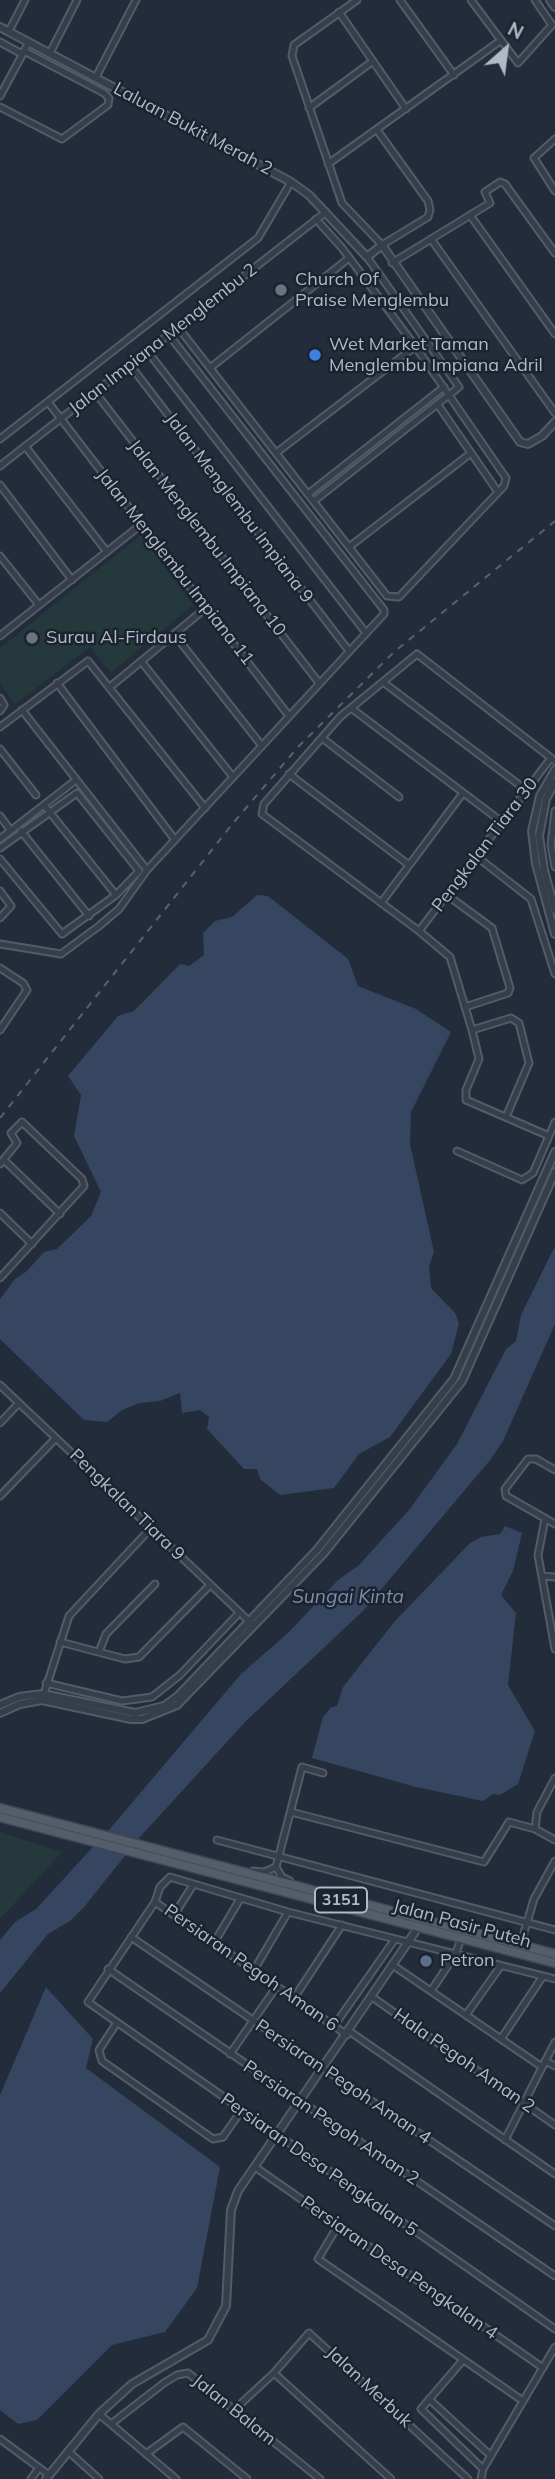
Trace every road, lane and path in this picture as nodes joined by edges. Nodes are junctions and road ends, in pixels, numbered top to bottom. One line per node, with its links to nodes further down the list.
1 (25, 0): 13 (street)
2 (78, 0): 18 (street)
3 (136, 0): 21 (street)
4 (357, 0): 10 (street)
5 (400, 0): 20 (street)
6 (471, 0): 14 (street)
7 (535, 0): 11 (street)
8 (550, 0): 9 (street)
9 (555, 7)
10 (339, 12): 19 (street); 24 (street)
11 (554, 23): 14 (street)
12 (0, 27): 13 (street, Laluan Bukit Merah 2)
13 (9, 32): 16 (street, Laluan Bukit Merah 2)
14 (500, 40): 20 (street)
15 (0, 42): 17 (street, Laluan Bukit Merah 2)
16 (29, 42): 17 (street); 18 (street, Laluan Bukit Merah 2)
17 (23, 52): 22 (street); 23 (street, Laluan Bukit Merah 2)
18 (50, 53): 21 (street, Laluan Bukit Merah 2)
19 (373, 61): 24 (street); 25 (street)
20 (454, 75): 25 (street)
21 (96, 77): 29 (street, Laluan Bukit Merah 2)
22 (0, 96)
23 (0, 107)
24 (309, 108): 28 (street)
25 (406, 109): 26 (street)
26 (377, 130): 28 (street); 35 (street)
27 (555, 139): 30 (street)
28 (328, 164): 35 (street)
29 (291, 182): 31 (street, Laluan Bukit Merah 2); 51 (street)
30 (555, 191)
31 (326, 212): 33 (street, Jalan Impiana Menglembu 2); 37 (street, Laluan Bukit Merah 2)
32 (470, 215): 34 (street); 36 (street); 41 (street)
33 (316, 219): 38 (street); 40 (street, Jalan Impiana Menglembu 2)
34 (431, 239): 39 (street); 53 (street)
35 (382, 245): 37 (street); 39 (street)
36 (555, 253)
37 (367, 257): 43 (street)
38 (349, 258): 44 (street); 47 (street)
39 (392, 263): 55 (street)
40 (178, 327): 42 (street, Jalan Impiana Menglembu 2); 47 (street)
41 (555, 334)
42 (169, 335): 45 (street, Jalan Impiana Menglembu 2); 73 (street)
43 (425, 339): 44 (street); 50 (street)
44 (415, 346): 48 (street); 58 (street)
45 (148, 352): 46 (street, Jalan Impiana Menglembu 2); 73 (street)
46 (130, 365): 49 (street, Jalan Impiana Menglembu 2); 75 (street, Jalan Menglembu Impiana 9)
47 (210, 368): 58 (street)
48 (444, 387): 50 (street); 63 (street)
49 (95, 392): 54 (street, Jalan Impiana Menglembu 2); 79 (street, Jalan Menglembu Impiana 10)
50 (450, 396): 52 (street); 62 (street)
51 (48, 402): 54 (street, Jalan Menglembu Impiana 11); 56 (street)
52 (438, 405): 59 (street); 64 (street)
53 (555, 413)
54 (61, 419): 57 (street, Jalan Impiana Menglembu 2); 65 (street, Jalan Menglembu Impiana 11)
55 (555, 422)
56 (0, 439)
57 (25, 446): 60 (street, Jalan Impiana Menglembu 2); 67 (street)
58 (276, 453): 63 (street)
59 (471, 453): 62 (street); 66 (street)
60 (0, 466)
61 (0, 485): 69 (street)
62 (498, 492): 66 (street)
63 (308, 494): 64 (street)
64 (314, 501): 66 (street)
65 (142, 524): 67 (street); 71 (street, Jalan Menglembu Impiana 11)
66 (349, 547)
67 (107, 552): 69 (street)
68 (0, 556): 70 (street)
69 (72, 580): 70 (street)
70 (39, 605): 72 (street)
71 (207, 607): 74 (street); 85 (street, Jalan Menglembu Impiana 11)
72 (1, 632)
73 (366, 633): 75 (street)
74 (174, 634): 76 (street); 88 (street)
75 (349, 651): 79 (street)
76 (141, 660): 80 (street); 93 (street)
77 (383, 682): 82 (street); 90 (street); 96 (street)
78 (57, 683): 80 (street); 84 (street); 110 (street)
79 (319, 683): 85 (street)
80 (110, 687): 101 (street)
81 (0, 698): 83 (street)
82 (351, 708): 87 (street); 97 (street)
83 (1, 710)
84 (22, 710): 86 (street); 94 (street)
85 (289, 716): 88 (street)
86 (0, 727)
87 (322, 738): 92 (street); 99 (street)
88 (262, 746): 93 (street)
89 (0, 748): 98 (street)
90 (553, 759): 96 (street, Pengkalan Tiara 30)
91 (555, 770): 125 (street)
92 (289, 774): 114 (street); 120 (street)
93 (233, 777): 101 (street)
94 (76, 780): 100 (street); 116 (street)
95 (555, 782): 121 (street)
96 (526, 790): 105 (street, Pengkalan Tiara 30)
97 (463, 793): 105 (street); 114 (street)
98 (36, 795)
99 (399, 797)
100 (44, 805): 102 (street); 107 (street)
101 (205, 808): 110 (street)
102 (49, 811): 108 (street); 118 (street); 118 (street)
103 (555, 811): 106 (street)
104 (0, 816): 107 (street)
105 (502, 822): 112 (street, Pengkalan Tiara 30)
106 (554, 823): 115 (street)
107 (11, 831): 109 (street)
108 (21, 831): 111 (street); 122 (street)
109 (0, 839)
110 (175, 840): 116 (street)
111 (0, 848)
112 (476, 856): 119 (street, Pengkalan Tiara 30); 128 (street)
113 (0, 859): 122 (street)
114 (409, 865): 120 (street)
115 (555, 867)
116 (147, 870): 126 (street)
117 (0, 891): 123 (street)
118 (116, 895): 122 (street)
119 (447, 895): 124 (street, Pengkalan Tiara 30); 129 (street)
120 (381, 903): 124 (street)
121 (555, 910)
122 (89, 916)
123 (0, 918)
124 (419, 931): 129 (street)
125 (555, 934)
126 (0, 944)
127 (0, 968): 130 (street)
128 (555, 974)
129 (465, 1007): 131 (street)
130 (1, 1028)
131 (472, 1030): 132 (street); 132 (street)
132 (506, 1117): 134 (street)
133 (555, 1122): 134 (street)
134 (550, 1134): 135 (street)
135 (457, 1151)
136 (555, 1152): 157 (street)
137 (2, 1162): 140 (street); 140 (street)
138 (555, 1172): 157 (street)
139 (0, 1213): 141 (street)
140 (60, 1214): 141 (street)
141 (32, 1244): 142 (street)
142 (1, 1274)
143 (0, 1385): 144 (street, Pengkalan Tiara 9)
144 (19, 1403): 145 (street); 146 (street, Pengkalan Tiara 9)
145 (0, 1423)
146 (56, 1438): 148 (street); 151 (street, Pengkalan Tiara 9)
147 (555, 1469): 149 (street)
148 (0, 1496)
149 (545, 1519): 150 (street); 152 (street)
150 (555, 1524)
151 (150, 1528): 155 (street, Pengkalan Tiara 9); 159 (street)
152 (542, 1576): 153 (street); 158 (street)
153 (555, 1577)
154 (155, 1584): 161 (street)
155 (210, 1585): 156 (street, Pengkalan Tiara 9); 161 (street)
156 (239, 1613): 157 (street, Pengkalan Tiara 9); 162 (street)
157 (250, 1623): 163 (street)
158 (554, 1635): 160 (street)
159 (60, 1642): 161 (street); 162 (street)
160 (555, 1649)
161 (99, 1652)
162 (46, 1683): 163 (street)
163 (43, 1697): 164 (street); 165 (street)
164 (0, 1705)
165 (0, 1713)
166 (323, 1773): 171 (street)
167 (555, 1778): 168 (street)
168 (553, 1786): 173 (street)
169 (0, 1808): 170 (main road, 3151)
170 (12, 1811): 172 (main road); 174 (main road, 3151)
171 (292, 1812): 173 (street); 178 (street)
172 (0, 1815): 174 (main road, 3151)
173 (535, 1829): 176 (street)
174 (75, 1833): 177 (main road, 3151)
175 (217, 1840): 178 (street)
176 (555, 1840)
177 (161, 1854): 181 (main road, Jalan Pasir Puteh / 3151); 191 (main road, Jalan Pasir Puteh / 3151)
178 (279, 1858): 180 (street); 189 (street)
179 (555, 1861): 189 (street)
180 (276, 1867): 181 (street); 183 (street)
181 (232, 1869): 183 (main road, Jalan Pasir Puteh / 3151)
182 (193, 1885): 184 (street); 185 (street); 188 (street)
183 (335, 1898): 186 (main road, Jalan Pasir Puteh / 3151)
184 (240, 1899): 187 (street); 197 (street)
185 (155, 1902): 188 (street, Persiaran Pegoh Aman 6); 194 (street)
186 (372, 1908): 191 (main road); 192 (main road, Jalan Pasir Puteh / 3151)
187 (288, 1912): 190 (street); 206 (street)
188 (174, 1915): 197 (street, Persiaran Pegoh Aman 6)
189 (528, 1922): 193 (street); 199 (street)
190 (342, 1925): 195 (street); 212 (street)
191 (417, 1928): 192 (main road); 196 (main road, Jalan Pasir Puteh / 3151); 198 (street)
192 (459, 1930): 199 (main road, Jalan Pasir Puteh / 3151)
193 (555, 1930)
194 (131, 1937): 205 (street); 214 (street, Persiaran Pegoh Aman 4)
195 (395, 1939): 198 (street); 216 (street)
196 (461, 1940): 201 (street); 202 (main road, Jalan Pasir Puteh / 3151)
197 (214, 1942): 206 (street, Persiaran Pegoh Aman 6)
198 (409, 1943): 201 (street); 203 (street)
199 (520, 1946): 200 (main road, Jalan Pasir Puteh / 3151); 202 (main road)
200 (555, 1954)
201 (455, 1955): 204 (street); 210 (street)
202 (552, 1963)
203 (394, 1966): 210 (street); 211 (street)
204 (500, 1967): 207 (street); 213 (street)
205 (108, 1969): 215 (street, Persiaran Desa Pengkalan 5); 220 (street, Persiaran Pegoh Aman 2)
206 (254, 1970): 209 (street, Persiaran Pegoh Aman 6)
207 (543, 1976): 208 (street); 218 (street)
208 (555, 1979)
209 (277, 1986): 212 (street, Persiaran Pegoh Aman 6); 214 (street)
210 (431, 1991): 213 (street)
211 (372, 1997): 217 (street); 225 (street, Hala Pegoh Aman 2)
212 (294, 1998): 216 (street, Persiaran Pegoh Aman 6)
213 (466, 2015): 218 (street)
214 (253, 2021): 220 (street); 223 (street, Persiaran Pegoh Aman 4)
215 (116, 2024): 226 (street, Persiaran Desa Pengkalan 5); 226 (street)
216 (334, 2026): 217 (street, Persiaran Pegoh Aman 6)
217 (348, 2033): 223 (street); 229 (street, Persiaran Pegoh Aman 6)
218 (501, 2039): 221 (street)
219 (555, 2042): 221 (street)
220 (230, 2054): 224 (street, Persiaran Pegoh Aman 2)
221 (544, 2064): 222 (street); 225 (street)
222 (555, 2066)
223 (323, 2069): 224 (street); 232 (street, Persiaran Pegoh Aman 4)
224 (301, 2101): 228 (street); 234 (street, Persiaran Pegoh Aman 2)
225 (524, 2102): 227 (street, Hala Pegoh Aman 2); 229 (street)
226 (241, 2111): 228 (street, Persiaran Desa Pengkalan 5)
227 (555, 2125)
228 (277, 2135): 230 (street); 235 (street, Persiaran Desa Pengkalan 5)
229 (505, 2140): 231 (street, Persiaran Pegoh Aman 6)
230 (255, 2167): 233 (street, Persiaran Desa Pengkalan 4); 243 (street)
231 (555, 2174)
232 (555, 2226)
233 (337, 2227): 237 (street); 238 (street, Persiaran Desa Pengkalan 4)
234 (555, 2276)
235 (555, 2329)
236 (555, 2347): 238 (street)
237 (463, 2360): 240 (street); 241 (street)
238 (543, 2368): 241 (street)
239 (274, 2373): 242 (street); 257 (street); 258 (street, Jalan Merbuk)
240 (429, 2399): 248 (street); 250 (street)
241 (523, 2401): 248 (street)
242 (234, 2410): 244 (street, Jalan Balam); 256 (street, Jalan Balam)
243 (99, 2414): 244 (street); 246 (street)
244 (111, 2424): 247 (street)
245 (0, 2439): 249 (street)
246 (68, 2451): 251 (street); 253 (street)
247 (146, 2454): 254 (street); 255 (street)
248 (491, 2456): 250 (street)
249 (39, 2468): 251 (street); 252 (street)
250 (483, 2469): 259 (street)
251 (48, 2477)
252 (32, 2479)
253 (99, 2479)
254 (176, 2479)
255 (247, 2479)
256 (320, 2479)
257 (391, 2479)
258 (468, 2479)
259 (481, 2479)

